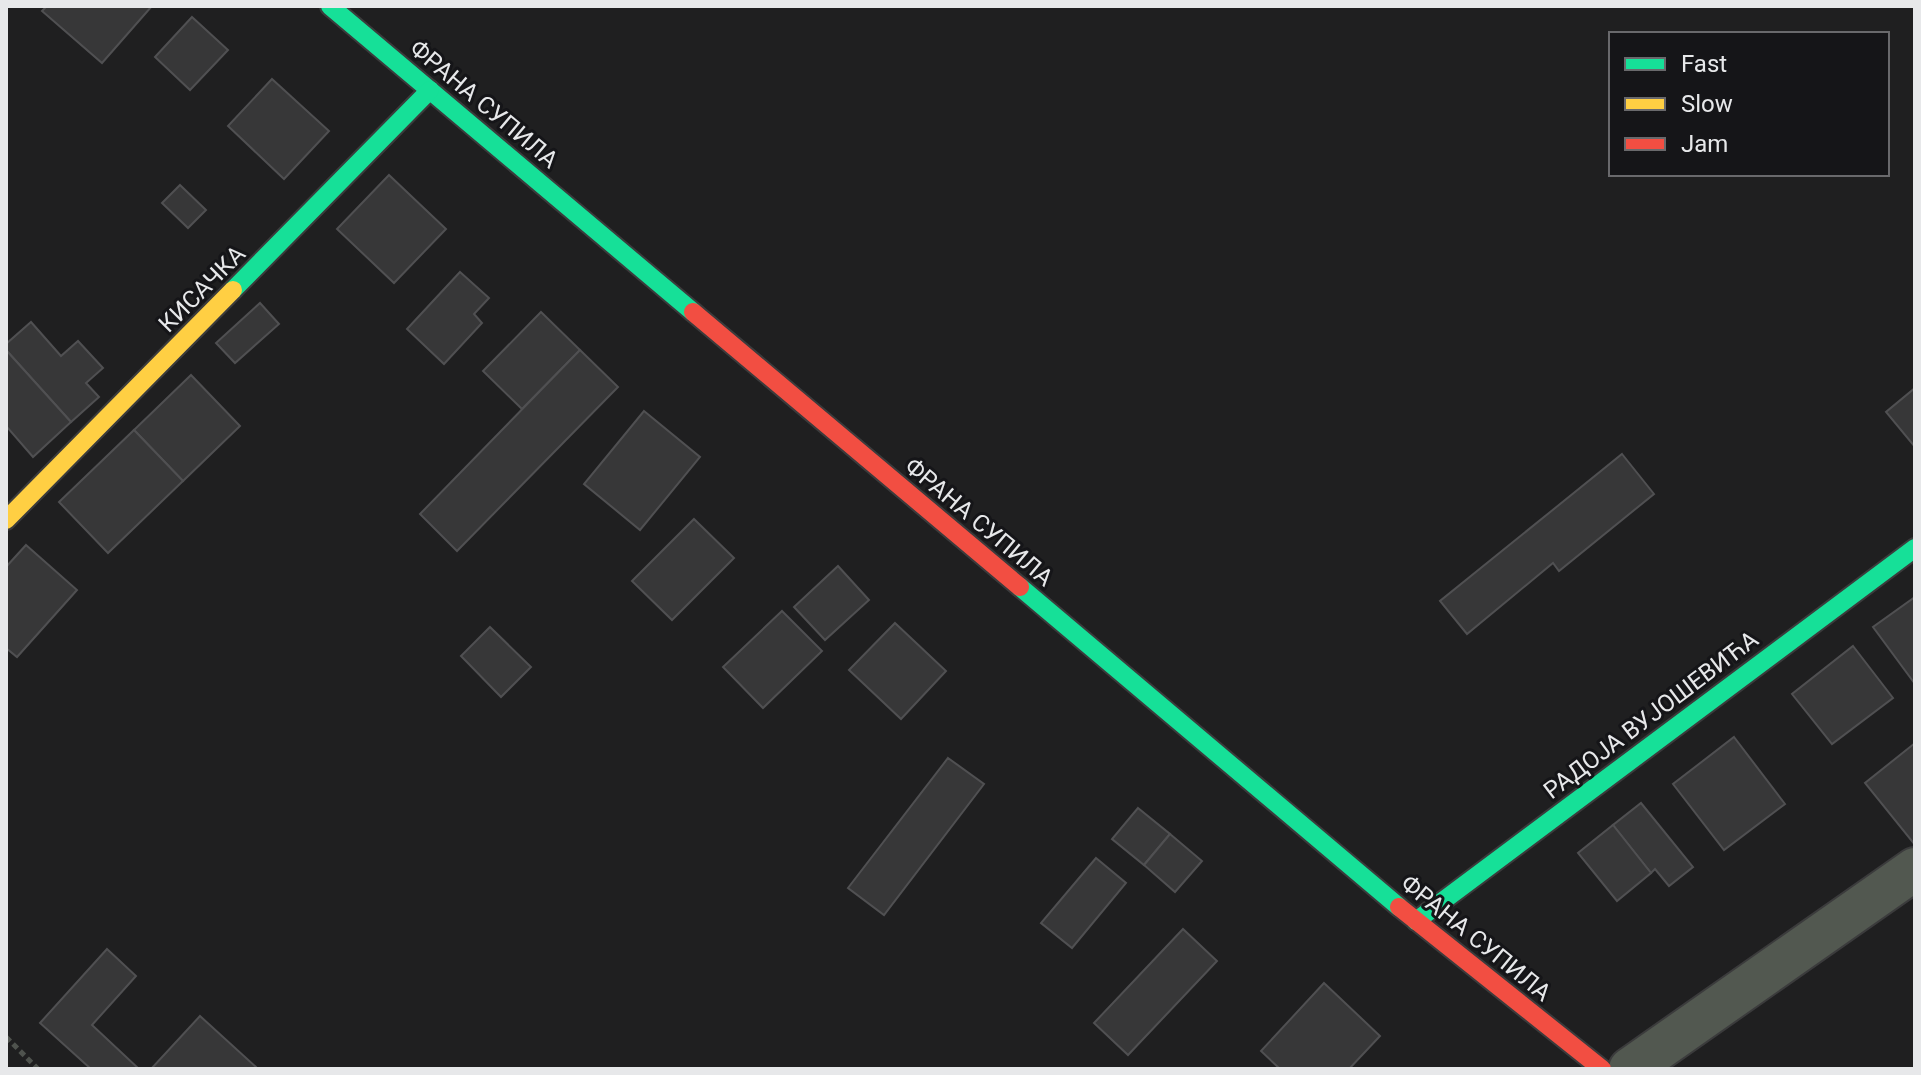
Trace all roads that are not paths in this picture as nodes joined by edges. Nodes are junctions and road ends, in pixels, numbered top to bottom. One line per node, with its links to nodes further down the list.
1 (330, 6): 2 (street, ФРАНА СУПИЛА)
2 (430, 90): 3 (street, КИСАЧКА); 6 (street, ФРАНА СУПИЛА)
3 (6, 520)
4 (1915, 548): 6 (street, РАДОЈА ВУЈОШЕВИЋА)
5 (1915, 869): 8 (street)
6 (1416, 921): 7 (street, ФРАНА СУПИЛА)
7 (1602, 1069)
8 (1630, 1069)

